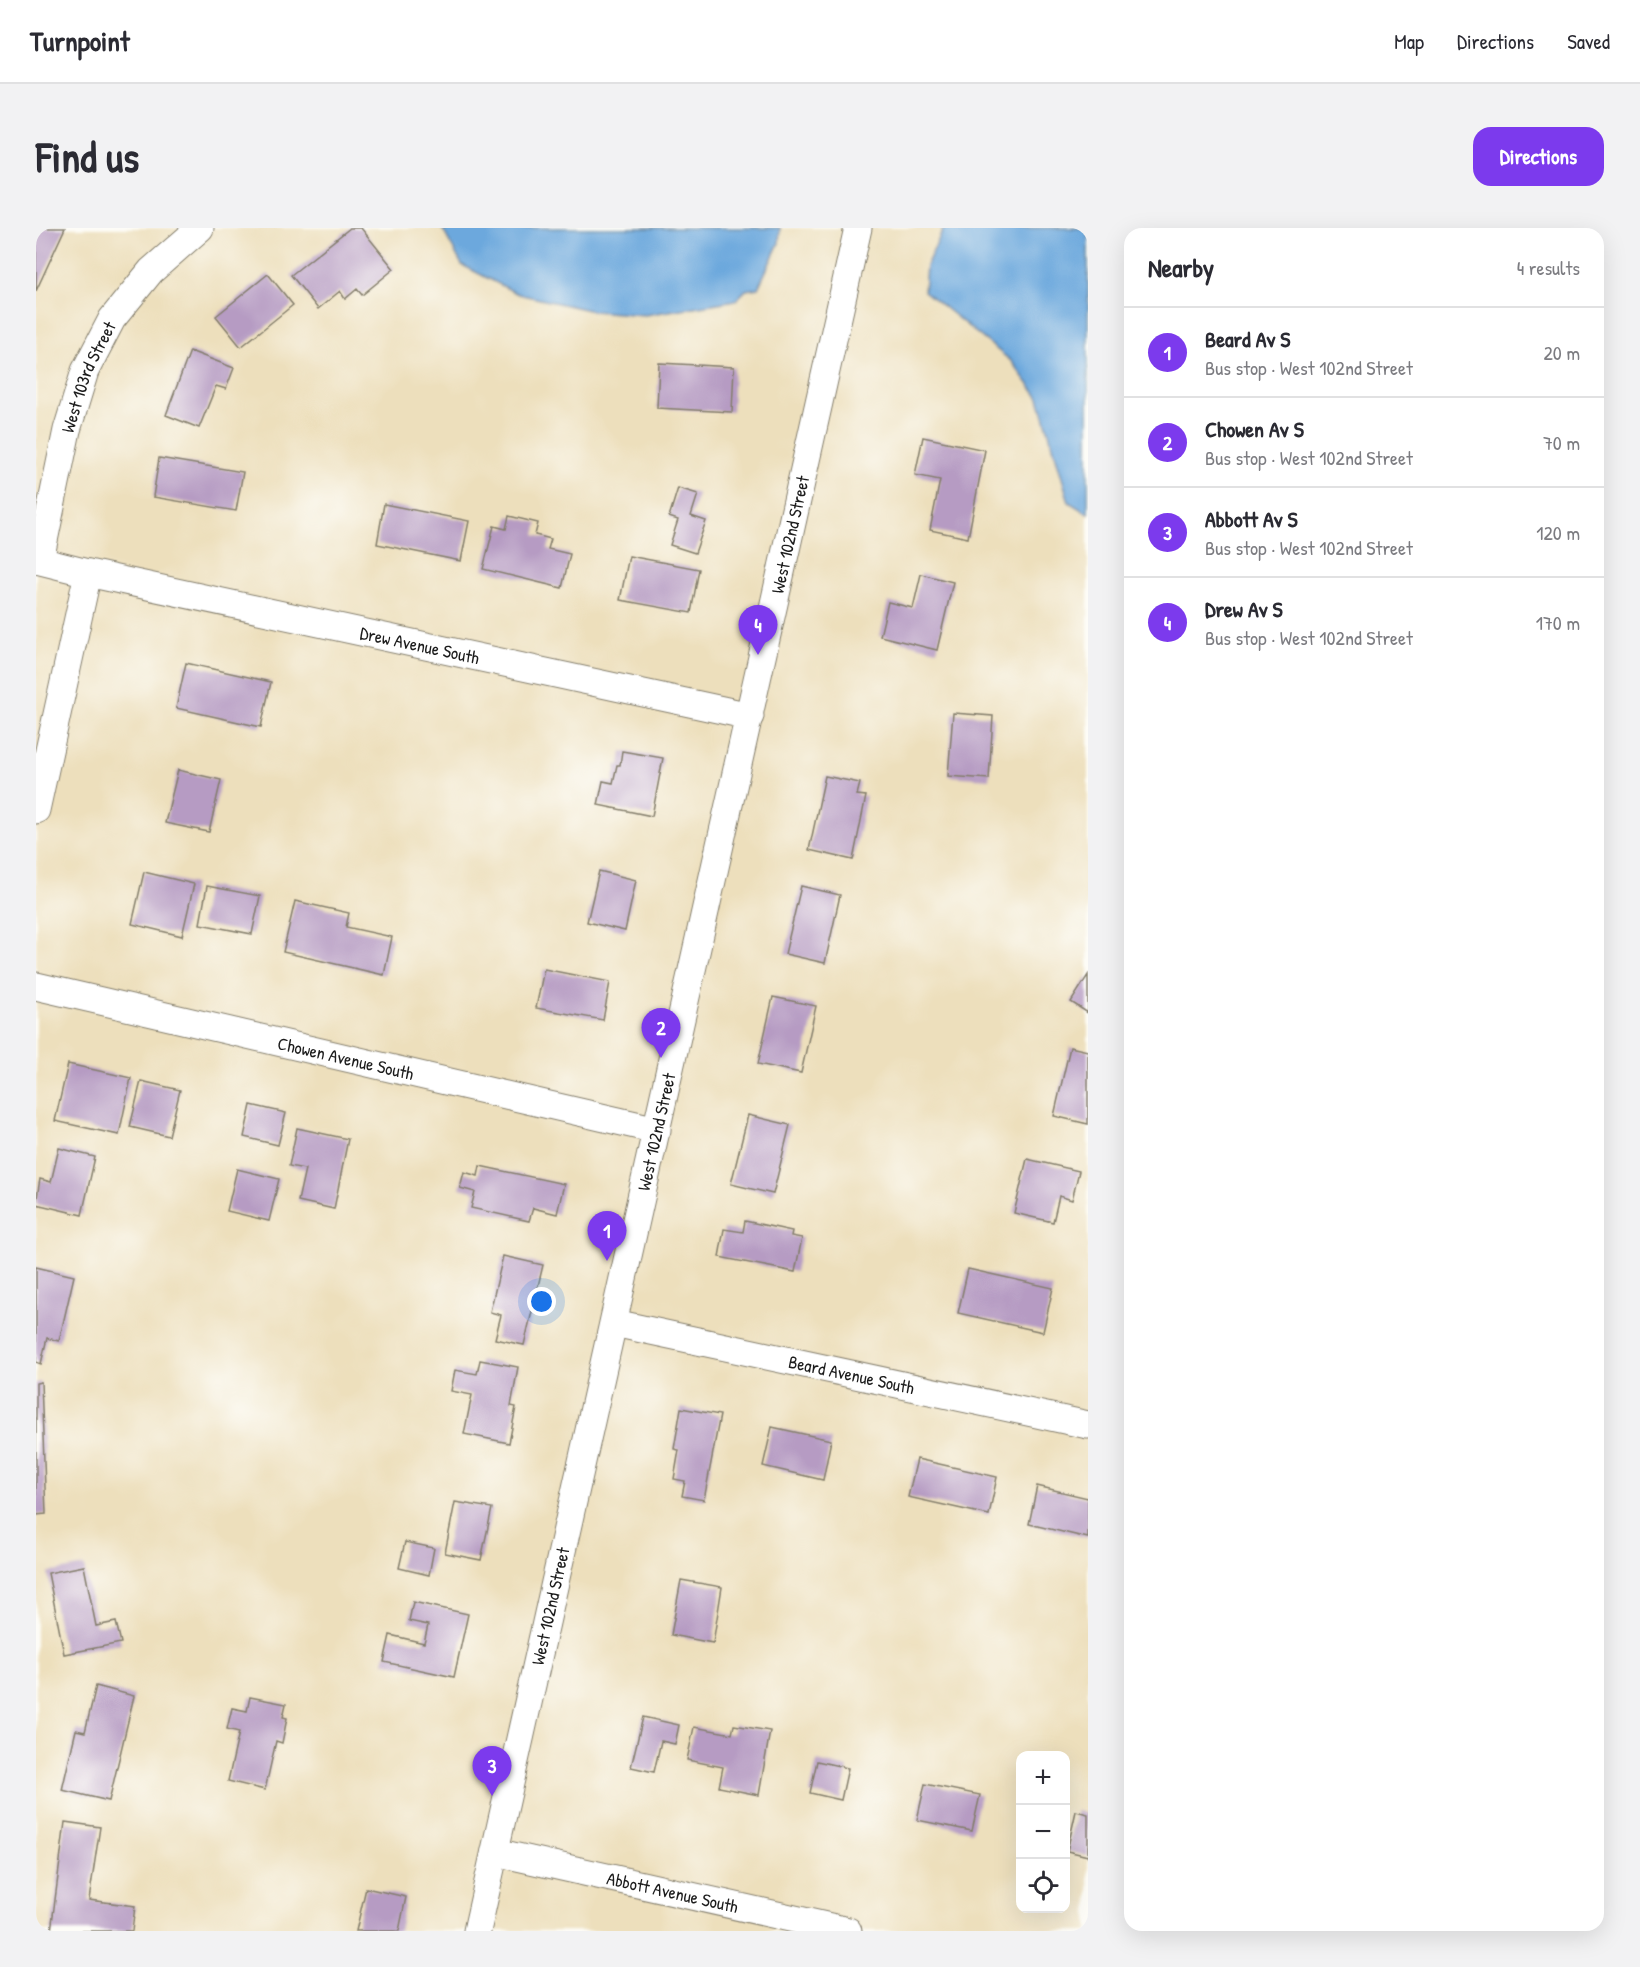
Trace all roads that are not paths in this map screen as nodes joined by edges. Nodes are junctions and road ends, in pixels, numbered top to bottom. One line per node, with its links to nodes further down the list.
1 (200, 228): 3 (street, West 103rd Street)
2 (858, 228): 5 (street, West 102nd Street)
3 (38, 560): 4 (street, Drew Avenue South)
4 (88, 573): 5 (street, Drew Avenue South); 6 (street)
5 (750, 716): 8 (street, West 102nd Street)
6 (36, 810)
7 (36, 986): 8 (street, Chowen Avenue South)
8 (657, 1130): 9 (street, West 102nd Street)
9 (614, 1323): 10 (street, Beard Avenue South); 11 (street, West 102nd Street)
10 (1088, 1425)
11 (495, 1852): 12 (street, West 102nd Street); 13 (street, Abbott Avenue South)
12 (477, 1931)
13 (848, 1931)

